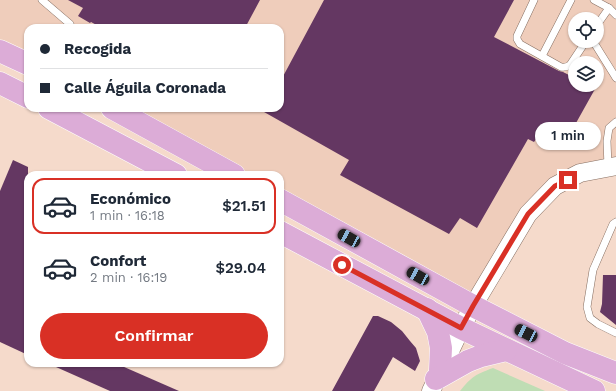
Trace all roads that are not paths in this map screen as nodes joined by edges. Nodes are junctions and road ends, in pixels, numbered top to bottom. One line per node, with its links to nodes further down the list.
1 (42, 0): 8 (lane)
2 (534, 0): 12 (lane)
3 (571, 0): 12 (lane)
4 (594, 0): 5 (lane)
5 (609, 8): 6 (lane); 7 (lane)
6 (604, 15)
7 (616, 15)
8 (70, 24)
9 (581, 48): 12 (lane)
10 (598, 48): 14 (lane)
11 (0, 51): 13 (main road)
12 (542, 56)
13 (24, 62)
14 (616, 78)
15 (0, 83): 16 (main road)
16 (24, 95)
17 (57, 112): 21 (main road)
18 (119, 112): 22 (main road)
19 (616, 122): 20 (lane)
20 (612, 167): 26 (street)
21 (168, 171)
22 (227, 171)
23 (284, 202): 26 (main road)
24 (616, 222): 29 (lane)
25 (284, 234): 27 (main road)
26 (473, 306): 28 (street); 31 (main road)
27 (427, 309): 28 (main road); 32 (main road)
28 (461, 328): 30 (main road); 32 (street)
29 (616, 333)
30 (506, 350): 32 (main road); 33 (main road)
31 (616, 373)
32 (436, 380)
33 (594, 391)

